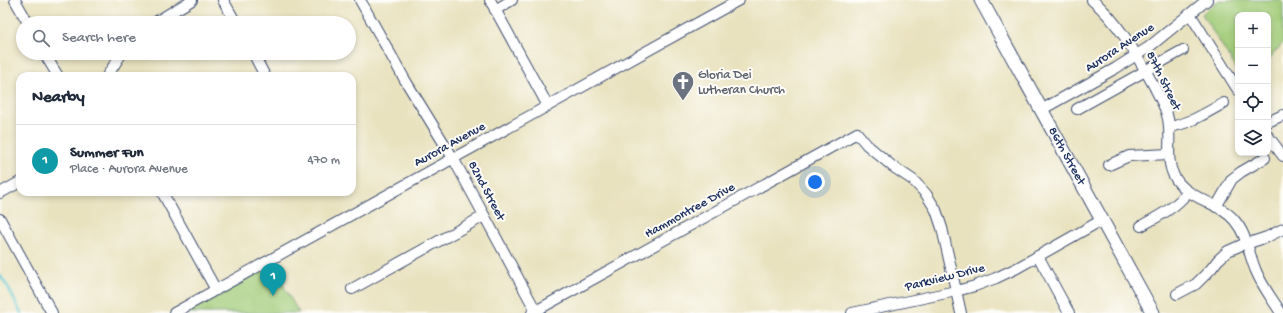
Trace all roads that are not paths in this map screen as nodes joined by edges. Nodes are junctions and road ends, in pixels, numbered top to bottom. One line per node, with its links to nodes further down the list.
1 (15, 0): 13 (street)
2 (192, 0): 14 (street)
3 (223, 0): 15 (street)
4 (360, 0): 36 (street, 82nd Street)
5 (490, 0): 11 (street)
6 (512, 0): 11 (street)
7 (739, 0): 27 (street, Aurora Avenue)
8 (981, 0): 29 (main road, 86th Street)
9 (1092, 0): 17 (street, 87th Street)
10 (1207, 0): 12 (street, Aurora Avenue)
11 (495, 10): 27 (street)
12 (1190, 14): 17 (street, Aurora Avenue); 25 (street)
13 (24, 16)
14 (166, 16)
15 (232, 16)
16 (1183, 50): 21 (street)
17 (1137, 55): 21 (street, 87th Street); 29 (street, Aurora Avenue)
18 (48, 60): 22 (street)
19 (117, 60): 23 (street)
20 (257, 60): 24 (street)
21 (1146, 71): 28 (street); 32 (street, 87th Street)
22 (56, 72)
23 (110, 72)
24 (263, 72)
25 (1235, 85)
26 (1224, 103): 32 (street)
27 (548, 106): 36 (street, Aurora Avenue)
28 (1077, 109)
29 (1041, 110): 46 (main road, 86th Street)
30 (1283, 115): 31 (street)
31 (1271, 121)
32 (1169, 127): 34 (street, 87th Street)
33 (1271, 140): 35 (street)
34 (1169, 154): 38 (street); 41 (street, 87th Street)
35 (1283, 156)
36 (453, 158): 44 (street, 82nd Street); 52 (street, Aurora Avenue)
37 (1265, 158): 43 (street)
38 (1109, 165)
39 (16, 184): 40 (street)
40 (0, 192)
41 (1188, 192): 43 (street, 87th Street); 47 (street)
42 (164, 196): 52 (street)
43 (1216, 207): 49 (street, 87th Street)
44 (484, 216): 51 (street); 56 (street, 82nd Street)
45 (0, 219): 57 (street)
46 (1102, 220): 50 (street, Parkview Drive); 62 (main road, 86th Street)
47 (1141, 226)
48 (1283, 229): 49 (street)
49 (1246, 243): 54 (street); 55 (street, 87th Street)
50 (1038, 256): 53 (street, Parkview Drive); 61 (street)
51 (352, 288)
52 (216, 290): 58 (street, Aurora Avenue)
53 (956, 291): 56 (street, Hammontree Drive); 59 (street, Parkview Drive); 60 (street)
54 (1177, 294)
55 (1279, 311)
56 (535, 312)
57 (52, 313)
58 (174, 313)
59 (852, 313)
60 (961, 313)
61 (1069, 313)
62 (1153, 313)

